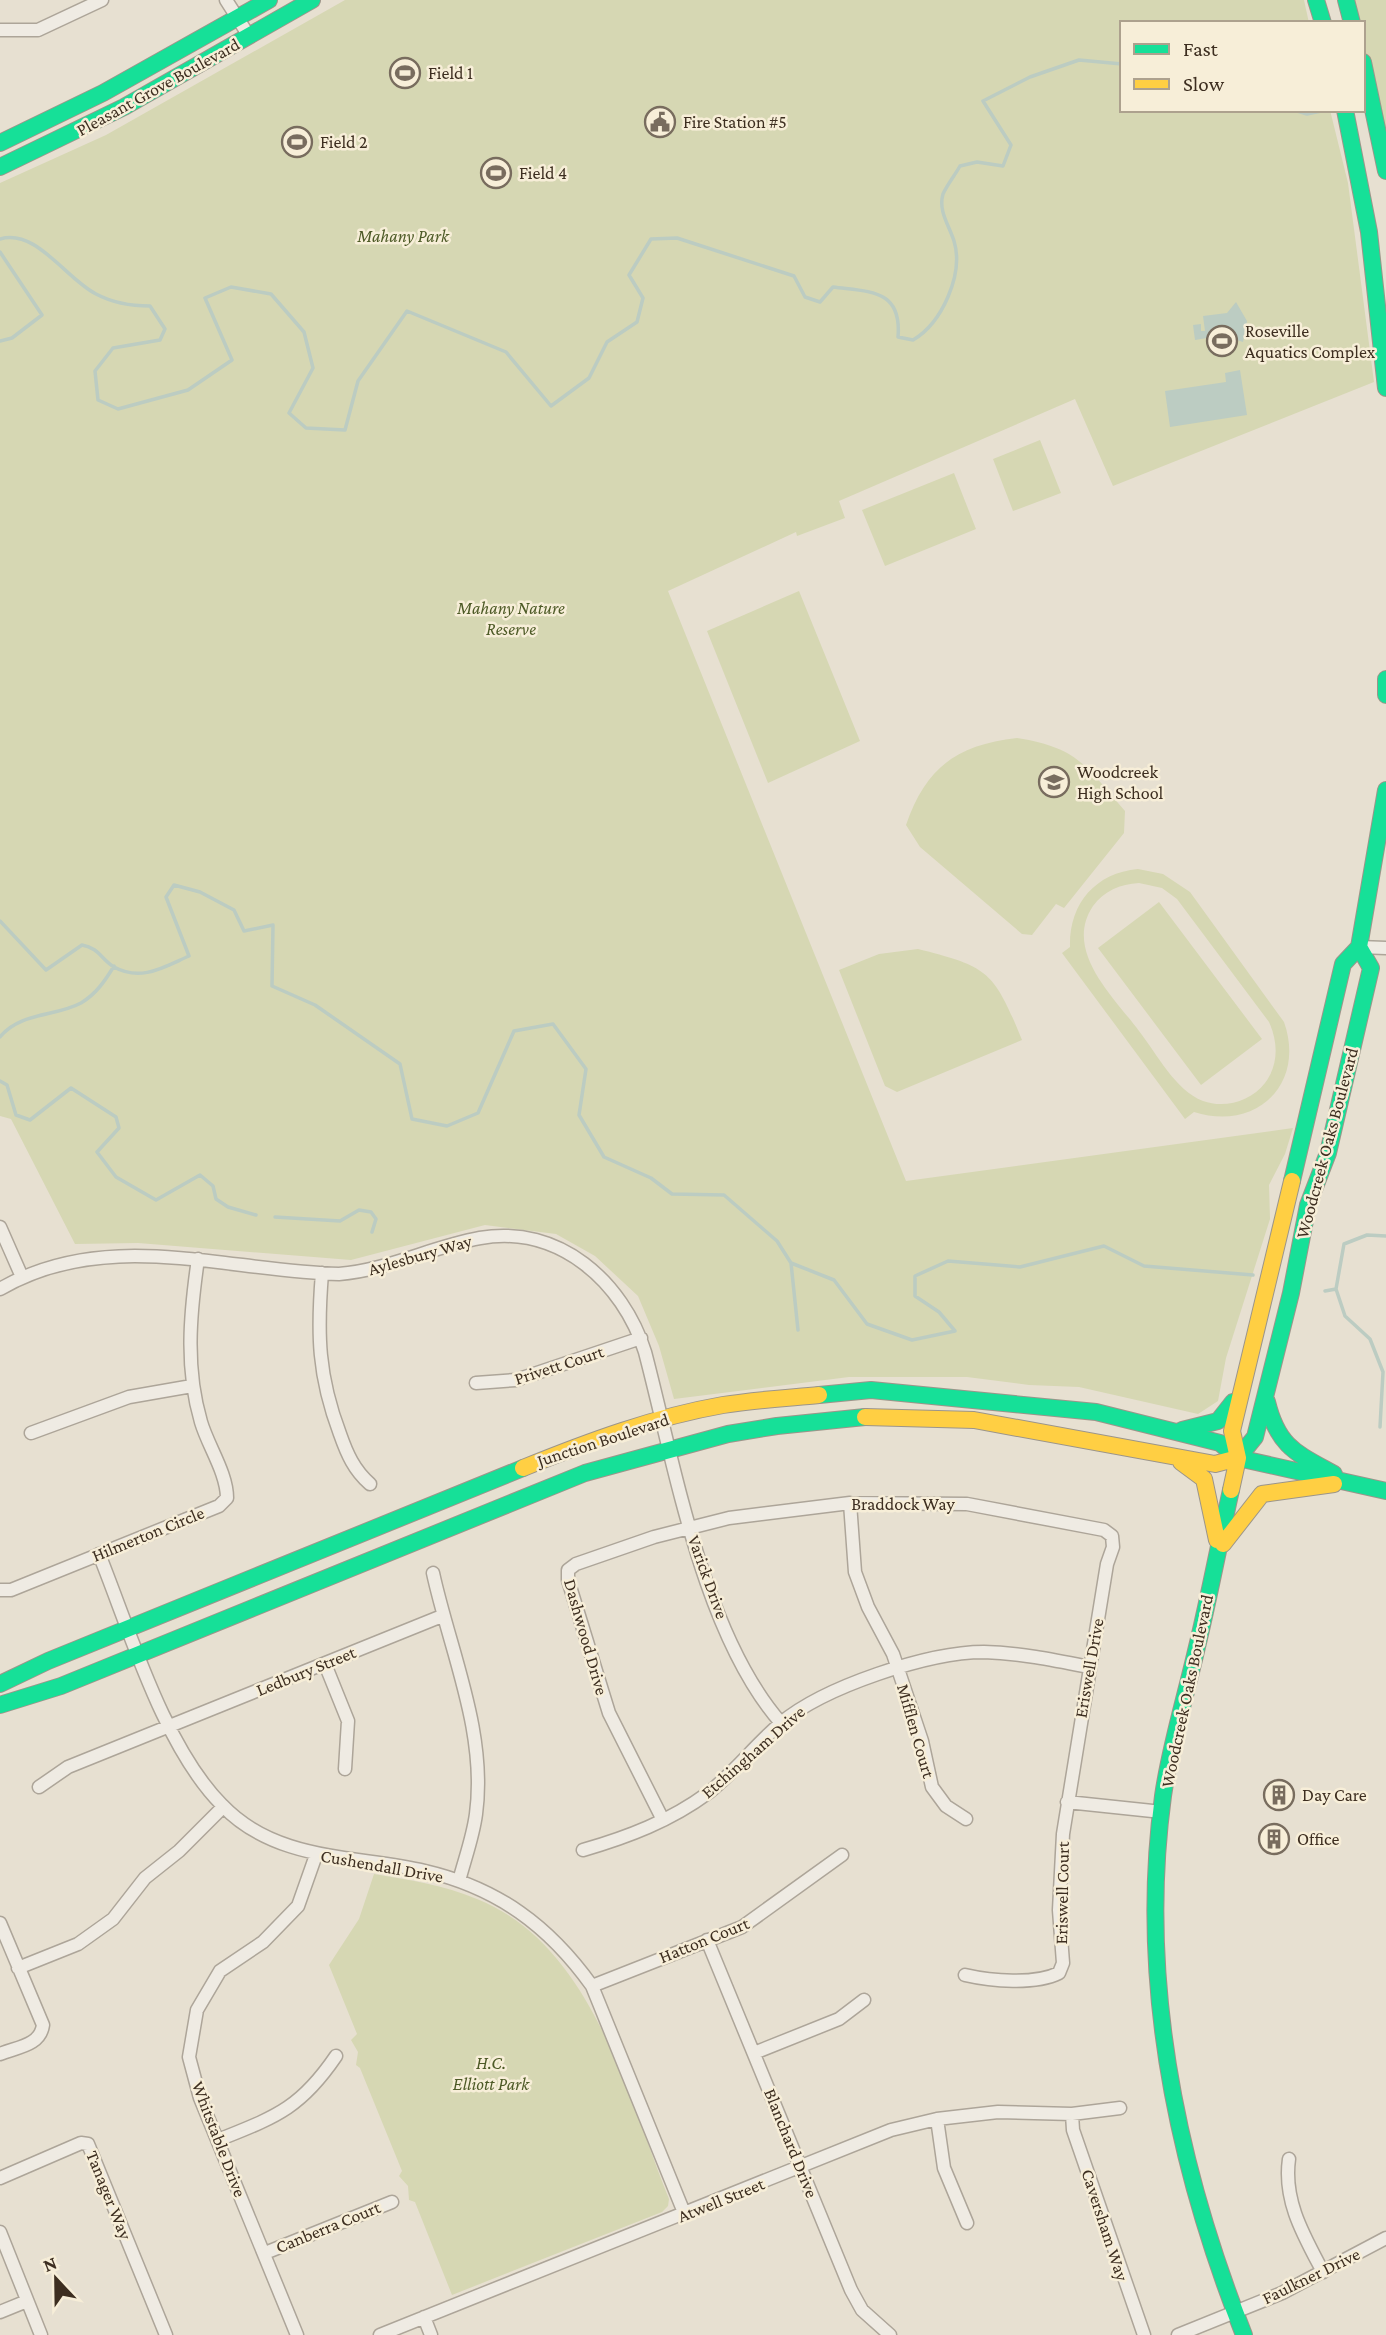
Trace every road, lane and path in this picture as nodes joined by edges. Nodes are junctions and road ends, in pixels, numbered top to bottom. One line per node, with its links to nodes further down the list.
1 (102, 0): 7 (street)
2 (226, 0): 8 (street)
3 (269, 0): 8 (main road, Pleasant Grove Boulevard)
4 (312, 0): 12 (main road, Pleasant Grove Boulevard)
5 (1316, 0): 9 (main road)
6 (1346, 0): 10 (main road)
7 (85, 4): 11 (street)
8 (237, 18): 12 (street); 15 (main road, Pleasant Grove Boulevard)
9 (1321, 21)
10 (1351, 21)
11 (0, 30)
12 (249, 36): 16 (main road, Pleasant Grove Boulevard)
13 (1365, 72): 17 (main road)
14 (1345, 112): 18 (main road)
15 (0, 143)
16 (0, 167)
17 (1386, 172)
18 (1383, 315): 19 (main road)
19 (1386, 388)
20 (1386, 679): 21 (main road)
21 (1386, 695)
22 (1386, 790): 23 (main road, Woodcreek Oaks Boulevard)
23 (1359, 947): 24 (street); 33 (main road, Woodcreek Oaks Boulevard); 34 (main road, Woodcreek Oaks Boulevard)
24 (1386, 948)
25 (0, 1227): 28 (street)
26 (198, 1259): 27 (street, Aylesbury Way); 28 (street); 32 (street, Hilmerton Circle)
27 (322, 1273): 30 (street, Aylesbury Way); 42 (street)
28 (22, 1277): 29 (street)
29 (0, 1289)
30 (641, 1338): 31 (street, Privett Court); 35 (street, Aylesbury Way)
31 (476, 1383)
32 (192, 1386): 37 (street); 48 (street, Hilmerton Circle)
33 (1242, 1387): 36 (main road); 40 (main road, Woodcreek Oaks Boulevard)
34 (1266, 1394): 40 (main road, Woodcreek Oaks Boulevard); 41 (main road)
35 (663, 1419): 36 (main road, Junction Boulevard); 38 (street, Varick Drive); 52 (main road, Junction Boulevard)
36 (1176, 1432): 40 (main road, Junction Boulevard)
37 (31, 1433)
38 (670, 1447): 39 (main road, Junction Boulevard); 45 (street, Varick Drive); 53 (main road, Junction Boulevard)
39 (1175, 1458): 40 (main road, Junction Boulevard); 47 (main road)
40 (1238, 1458): 41 (main road, Junction Boulevard); 47 (main road, Woodcreek Oaks Boulevard)
41 (1349, 1483): 43 (main road, Junction Boulevard); 47 (main road)
42 (370, 1484)
43 (1386, 1491)
44 (850, 1503): 45 (street, Braddock Way); 46 (street, Braddock Way); 56 (street, Mifflen Court)
45 (691, 1527): 59 (street, Varick Drive); 67 (street, Dashwood Drive)
46 (1112, 1536): 55 (street, Eriswell Drive)
47 (1219, 1549): 65 (main road, Woodcreek Oaks Boulevard)
48 (99, 1554): 50 (street, Hilmerton Circle); 52 (street, Cushendall Drive)
49 (433, 1573): 51 (street)
50 (0, 1590)
51 (442, 1616): 54 (street, Ledbury Street); 71 (street)
52 (129, 1628): 53 (street, Cushendall Drive); 57 (main road, Junction Boulevard)
53 (140, 1654): 58 (main road, Junction Boulevard); 60 (street, Cushendall Drive)
54 (324, 1664): 60 (street, Ledbury Street); 61 (street)
55 (1089, 1667): 56 (street, Etchingham Drive); 63 (street, Eriswell Drive)
56 (898, 1669): 59 (street, Etchingham Drive); 66 (street, Mifflen Court)
57 (0, 1684)
58 (0, 1705)
59 (781, 1723): 67 (street, Etchingham Drive)
60 (169, 1727): 62 (street, Ledbury Street); 64 (street, Cushendall Drive)
61 (345, 1769)
62 (39, 1787)
63 (1067, 1801): 65 (street); 75 (street, Eriswell Court)
64 (223, 1807): 69 (street, Cushendall Drive); 74 (street)
65 (1161, 1812): 97 (main road, Woodcreek Oaks Boulevard)
66 (966, 1819)
67 (663, 1820): 68 (street, Etchingham Drive)
68 (583, 1850)
69 (316, 1855): 71 (street, Cushendall Drive); 84 (street, Whitstable Drive)
70 (842, 1855): 73 (street, Hatton Court)
71 (459, 1881): 76 (street, Cushendall Drive)
72 (0, 1923): 74 (street)
73 (707, 1940): 76 (street, Hatton Court); 78 (street, Blanchard Drive)
74 (18, 1968): 79 (street)
75 (965, 1975)
76 (592, 1986): 89 (street, Cushendall Drive)
77 (864, 2000): 78 (street)
78 (754, 2053): 86 (street, Blanchard Drive)
79 (0, 2054)
80 (336, 2056): 84 (street)
81 (1120, 2108): 82 (street, Atwell Street)
82 (1072, 2114): 83 (street, Atwell Street); 105 (street, Caversham Way)
83 (937, 2119): 86 (street, Atwell Street); 90 (street)
84 (218, 2140): 93 (street, Whitstable Drive)
85 (1289, 2159): 94 (street)
86 (802, 2168): 89 (street, Atwell Street); 104 (street, Blanchard Drive)
87 (0, 2178): 100 (street, Tanager Way)
88 (392, 2202): 93 (street, Canberra Court)
89 (685, 2215): 98 (street, Atwell Street)
90 (967, 2223)
91 (0, 2232): 95 (street)
92 (1386, 2238): 94 (street, Faulkner Drive)
93 (265, 2253): 101 (street, Whitstable Drive)
94 (1323, 2272): 97 (street, Faulkner Drive)
95 (27, 2301): 96 (street); 99 (street)
96 (0, 2312)
97 (1235, 2312): 106 (street); 107 (main road, Woodcreek Oaks Boulevard)
98 (424, 2317): 102 (street, Atwell Street); 103 (street)
99 (41, 2335)
100 (166, 2335)
101 (297, 2335)
102 (380, 2335)
103 (431, 2335)
104 (890, 2335)
105 (1144, 2335)
106 (1178, 2335)
107 (1244, 2335)

